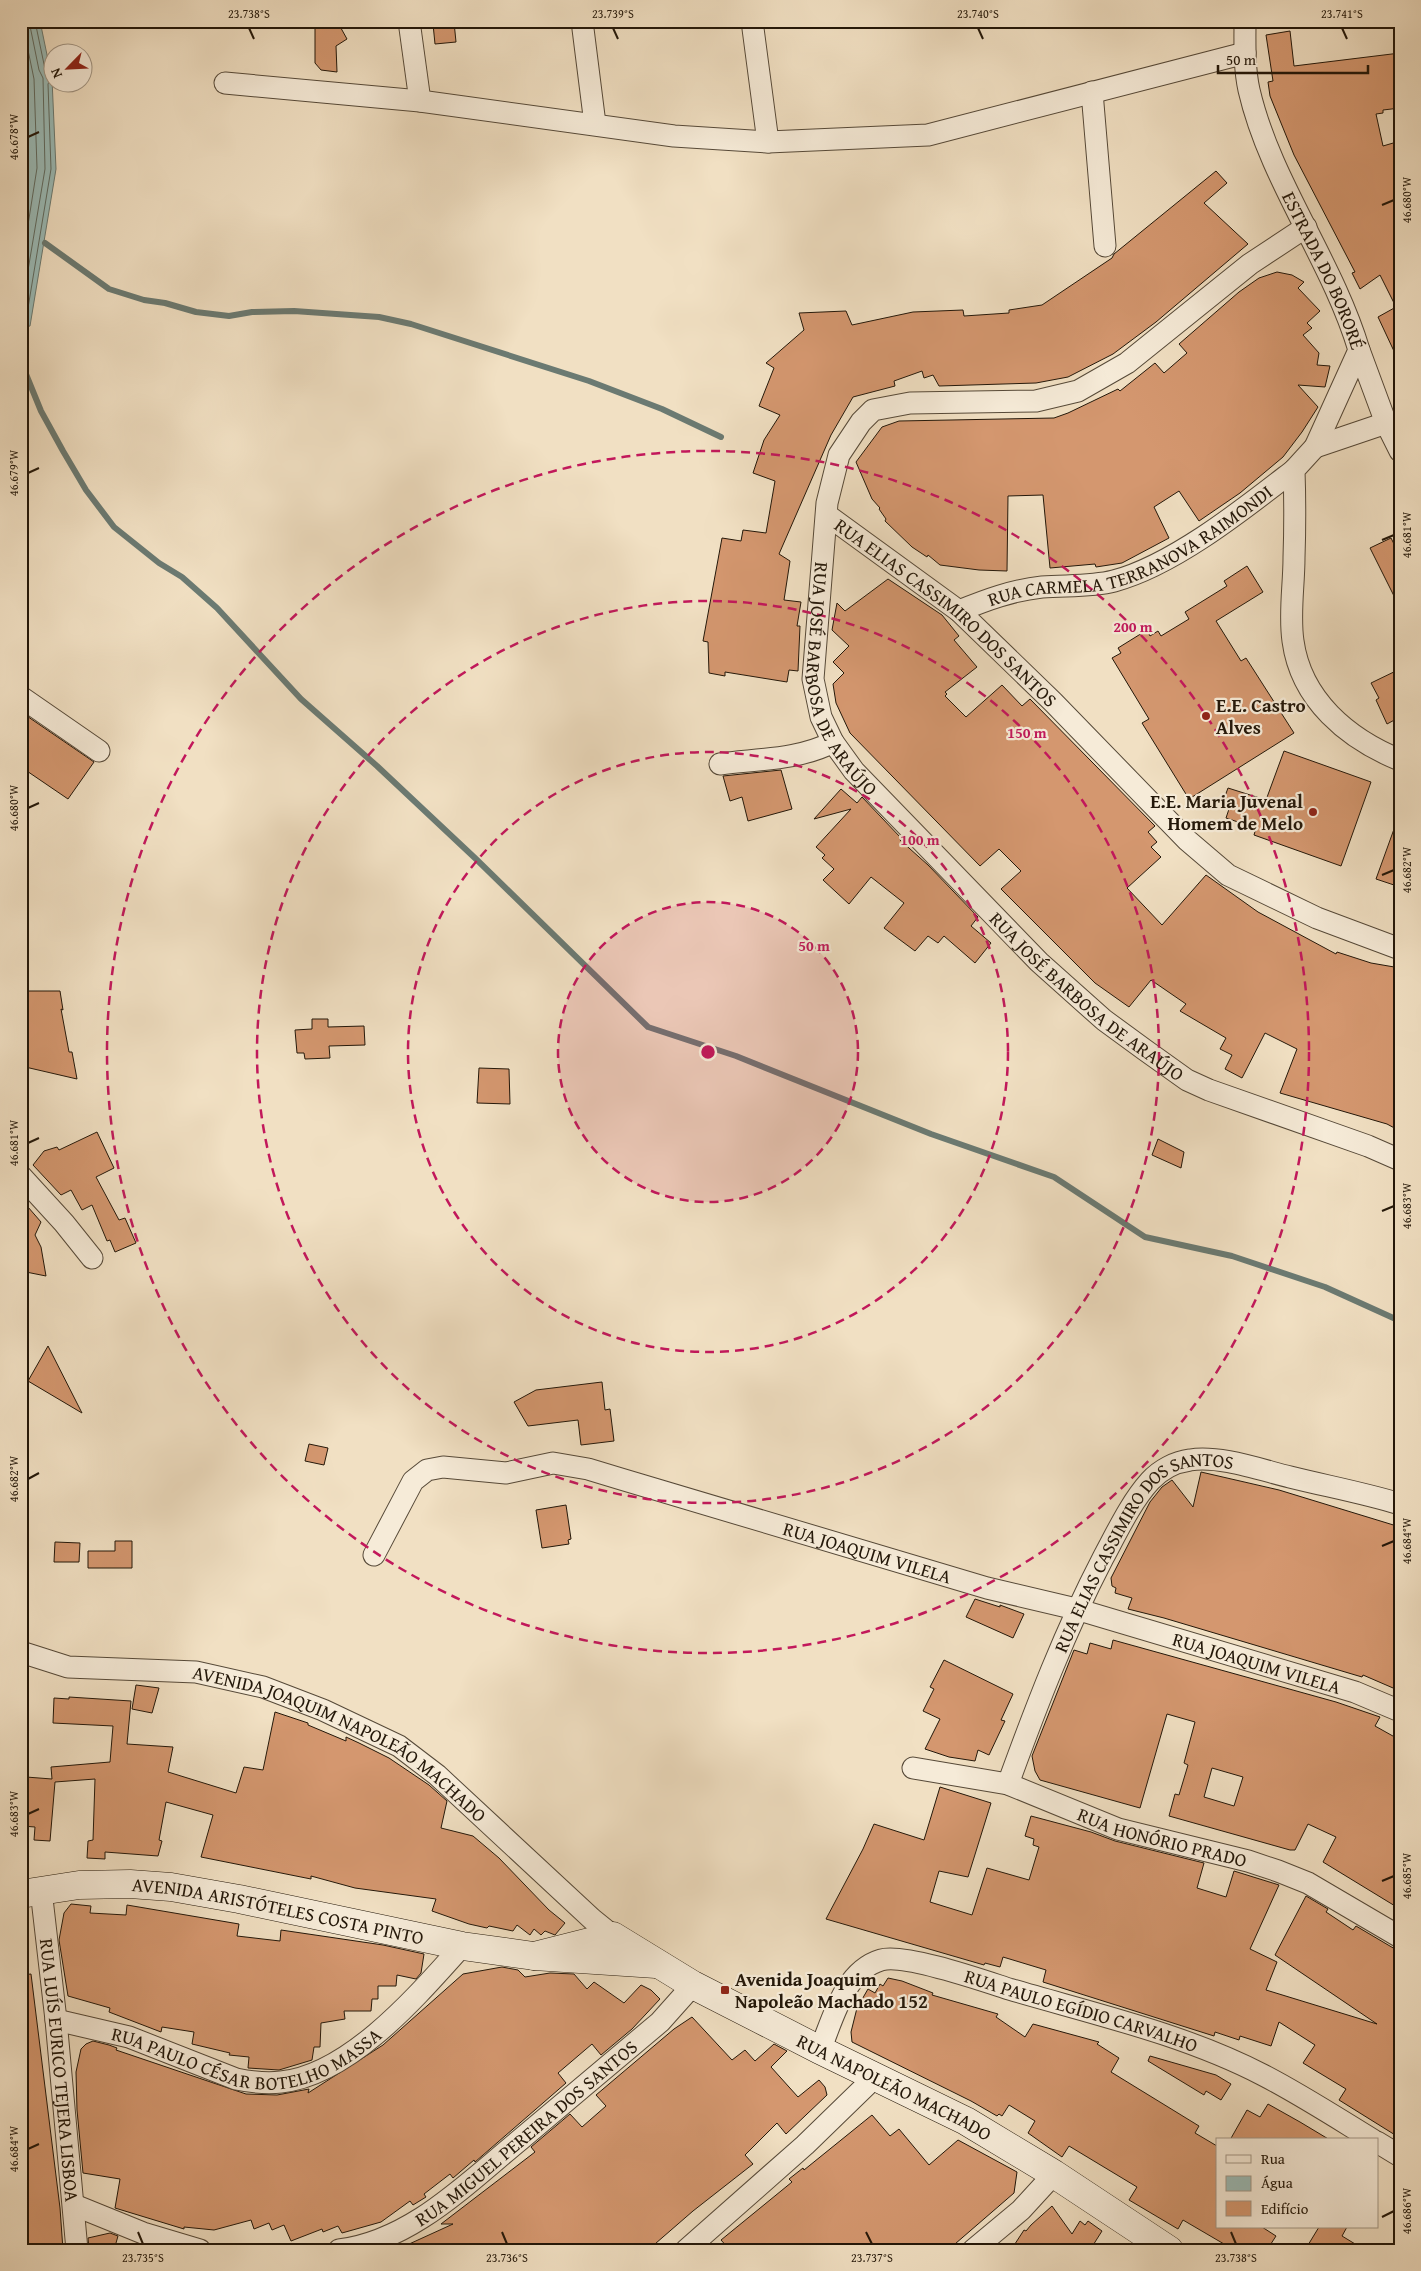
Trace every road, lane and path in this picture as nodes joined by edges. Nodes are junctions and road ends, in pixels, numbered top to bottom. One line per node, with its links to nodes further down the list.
1 (409, 21): 8 (street)
2 (582, 21): 9 (street)
3 (752, 21): 10 (street)
4 (1245, 21): 5 (street, ESTRADA DO BORORÉ)
5 (1245, 53): 7 (street); 11 (street, ESTRADA DO BORORÉ)
6 (225, 83): 8 (street)
7 (1092, 92): 10 (street); 12 (street)
8 (420, 101): 9 (street)
9 (596, 124): 10 (street)
10 (768, 142)
11 (1306, 227): 13 (street, ESTRADA DO BORORÉ); 18 (street, RUA JOSÉ BARBOSA DE ARAÚJO)
12 (1105, 246)
13 (1358, 350): 14 (street); 15 (street, ESTRADA DO BORORÉ)
14 (1386, 423): 15 (street); 16 (street)
15 (1315, 448): 17 (street, ESTRADA DO BORORÉ)
16 (1400, 451)
17 (1294, 470): 19 (street, RUA CARMELA TERRANOVA RAIMONDI); 23 (street)
18 (827, 515): 19 (street, RUA ELIAS CASSIMIRO DOS SANTOS); 21 (street, RUA JOSÉ BARBOSA DE ARAÚJO)
19 (959, 611): 25 (street, RUA ELIAS CASSIMIRO DOS SANTOS)
20 (21, 698): 22 (street)
21 (832, 742): 24 (street); 26 (street, RUA JOSÉ BARBOSA DE ARAÚJO)
22 (99, 751)
23 (1400, 760)
24 (720, 764)
25 (1400, 949)
26 (1400, 1160)
27 (21, 1176): 28 (street)
28 (92, 1258)
29 (1400, 1504): 31 (street, RUA ELIAS CASSIMIRO DOS SANTOS)
30 (374, 1555): 31 (street, RUA JOAQUIM VILELA)
31 (1076, 1609): 33 (street, RUA JOAQUIM VILELA); 35 (street, RUA ELIAS CASSIMIRO DOS SANTOS)
32 (21, 1652): 37 (street, AVENIDA JOAQUIM NAPOLEÃO MACHADO)
33 (1400, 1711)
34 (913, 1768): 35 (street, RUA HONÓRIO PRADO)
35 (1008, 1784): 38 (street, RUA HONÓRIO PRADO)
36 (31, 1892): 39 (main road, AVENIDA ARISTÓTELES COSTA PINTO); 43 (street, RUA LUÍS EURICO TEJERA LISBOA)
37 (613, 1936): 40 (main road, AVENIDA ARISTÓTELES COSTA PINTO); 41 (main road, RUA NAPOLEÃO MACHADO)
38 (1400, 1937)
39 (462, 1946): 40 (main road, AVENIDA ARISTÓTELES COSTA PINTO); 43 (street, RUA PAULO CÉSAR BOTELHO MASSA)
40 (534, 1956): 41 (main road, AVENIDA ARISTÓTELES COSTA PINTO)
41 (660, 1965): 42 (main road, RUA NAPOLEÃO MACHADO)
42 (693, 1985): 44 (main road, RUA NAPOLEÃO MACHADO); 54 (street, RUA MIGUEL PEREIRA DOS SANTOS)
43 (56, 2020): 50 (street, RUA LUÍS EURICO TEJERA LISBOA)
44 (820, 2050): 45 (main road, RUA NAPOLEÃO MACHADO); 46 (street, RUA PAULO EGÍDIO CARVALHO)
45 (875, 2078): 49 (main road, RUA NAPOLEÃO MACHADO); 55 (street)
46 (1370, 2138)
47 (1378, 2143): 48 (street)
48 (1400, 2156)
49 (1054, 2174): 51 (main road, RUA NAPOLEÃO MACHADO); 56 (street)
50 (74, 2205): 52 (street, RUA LUÍS EURICO TEJERA LISBOA); 53 (street)
51 (1140, 2240): 57 (main road, RUA NAPOLEÃO MACHADO)
52 (77, 2250)
53 (200, 2250)
54 (338, 2250)
55 (686, 2250)
56 (973, 2250)
57 (1168, 2250)

